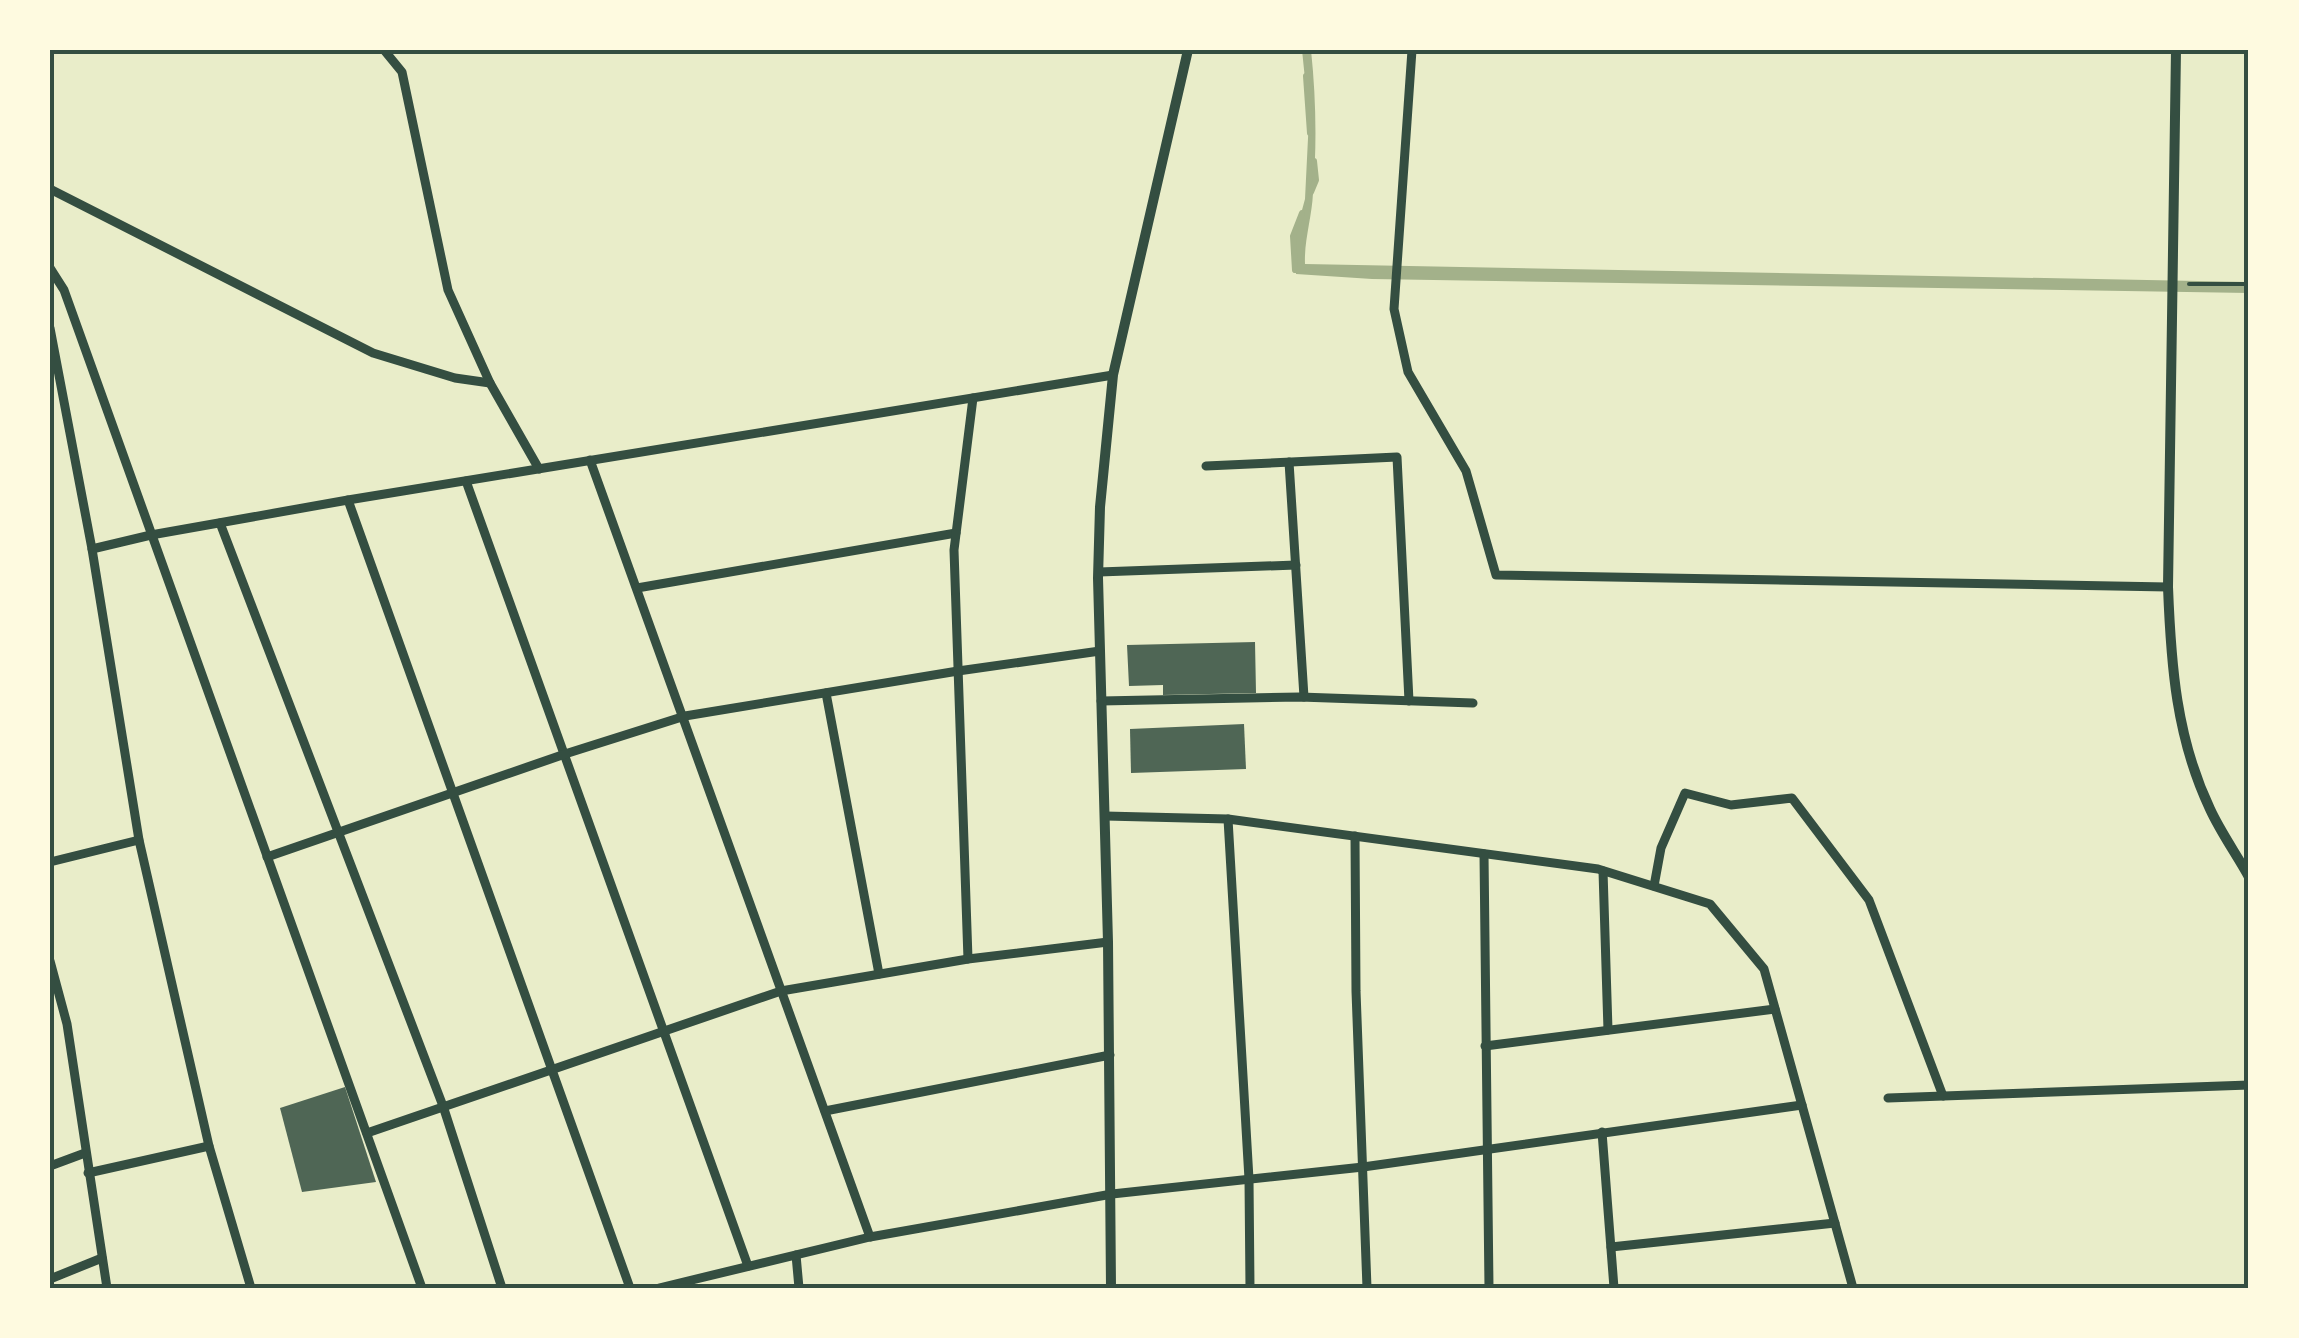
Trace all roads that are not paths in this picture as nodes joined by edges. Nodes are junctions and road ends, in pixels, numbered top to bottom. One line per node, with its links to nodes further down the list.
1 (384, 50): 9 (street)
2 (1188, 50): 8 (street)
3 (1412, 50): 23 (street)
4 (2176, 50): 23 (street)
5 (50, 189): 9 (street)
6 (50, 268): 19 (street)
7 (50, 328): 20 (street)
8 (1114, 376): 10 (street); 22 (street)
9 (490, 382): 14 (street)
10 (974, 398): 11 (street); 18 (street)
11 (590, 460): 14 (street); 24 (street)
12 (1288, 462): 13 (street); 21 (street); 30 (street)
13 (1206, 466)
14 (540, 469): 15 (street)
15 (466, 481): 16 (street); 33 (street)
16 (348, 500): 17 (street); 34 (street)
17 (220, 522): 19 (street); 37 (street)
18 (956, 532): 24 (street); 26 (street)
19 (151, 535): 20 (street); 41 (street)
20 (92, 549): 39 (street)
21 (1296, 565): 22 (street); 28 (street)
22 (1099, 572): 25 (street)
23 (2168, 587): 44 (street)
24 (638, 588): 32 (street)
25 (1100, 651): 26 (street); 29 (street)
26 (958, 671): 27 (street); 47 (street)
27 (826, 693): 32 (street); 49 (street)
28 (1304, 697): 29 (street); 30 (street)
29 (1101, 701): 35 (street)
30 (1409, 701): 31 (street)
31 (1473, 703)
32 (685, 716): 33 (street); 50 (street)
33 (564, 754): 34 (street); 52 (street)
34 (451, 795): 37 (street); 56 (street)
35 (1105, 816): 36 (street); 46 (street)
36 (1228, 819): 38 (street); 71 (street)
37 (340, 832): 41 (street); 60 (street)
38 (1355, 836): 40 (street); 69 (street)
39 (138, 840): 42 (street); 65 (street)
40 (1484, 854): 43 (street); 54 (street)
41 (267, 857): 64 (street)
42 (50, 862)
43 (1604, 871): 45 (street); 53 (street)
44 (2249, 878)
45 (1654, 886): 51 (street); 58 (street)
46 (1108, 942): 47 (street); 55 (street)
47 (968, 959): 49 (street)
48 (50, 961): 67 (street)
49 (879, 974): 50 (street)
50 (781, 991): 52 (street); 62 (street)
51 (1775, 1009): 53 (street); 61 (street)
52 (665, 1030): 56 (street); 78 (street)
53 (1608, 1030): 54 (street)
54 (1485, 1046): 66 (street)
55 (1110, 1056): 62 (street); 72 (street)
56 (550, 1068): 60 (street); 85 (street)
57 (2249, 1085): 58 (street)
58 (1943, 1096): 59 (street)
59 (1888, 1098)
60 (444, 1106): 64 (street); 84 (street)
61 (1802, 1106): 63 (street); 73 (street)
62 (824, 1110): 74 (street)
63 (1602, 1132): 66 (street); 75 (street)
64 (367, 1133): 83 (street)
65 (208, 1146): 70 (street); 82 (street)
66 (1486, 1149): 69 (street); 91 (street)
67 (85, 1153): 68 (street); 70 (street)
68 (50, 1166)
69 (1363, 1166): 71 (street); 90 (street)
70 (88, 1173): 77 (street)
71 (1249, 1179): 72 (street); 89 (street)
72 (1112, 1194): 74 (street); 88 (street)
73 (1835, 1223): 75 (street); 93 (street)
74 (870, 1237): 76 (street)
75 (1611, 1247): 92 (street)
76 (796, 1255): 78 (street); 87 (street)
77 (102, 1258): 79 (street); 81 (street)
78 (748, 1266): 80 (street)
79 (50, 1279)
80 (676, 1286): 86 (street)
81 (107, 1288)
82 (251, 1288)
83 (422, 1288)
84 (502, 1288)
85 (630, 1288)
86 (659, 1288)
87 (799, 1288)
88 (1111, 1288)
89 (1250, 1288)
90 (1368, 1288)
91 (1489, 1288)
92 (1614, 1288)
93 (1853, 1288)

